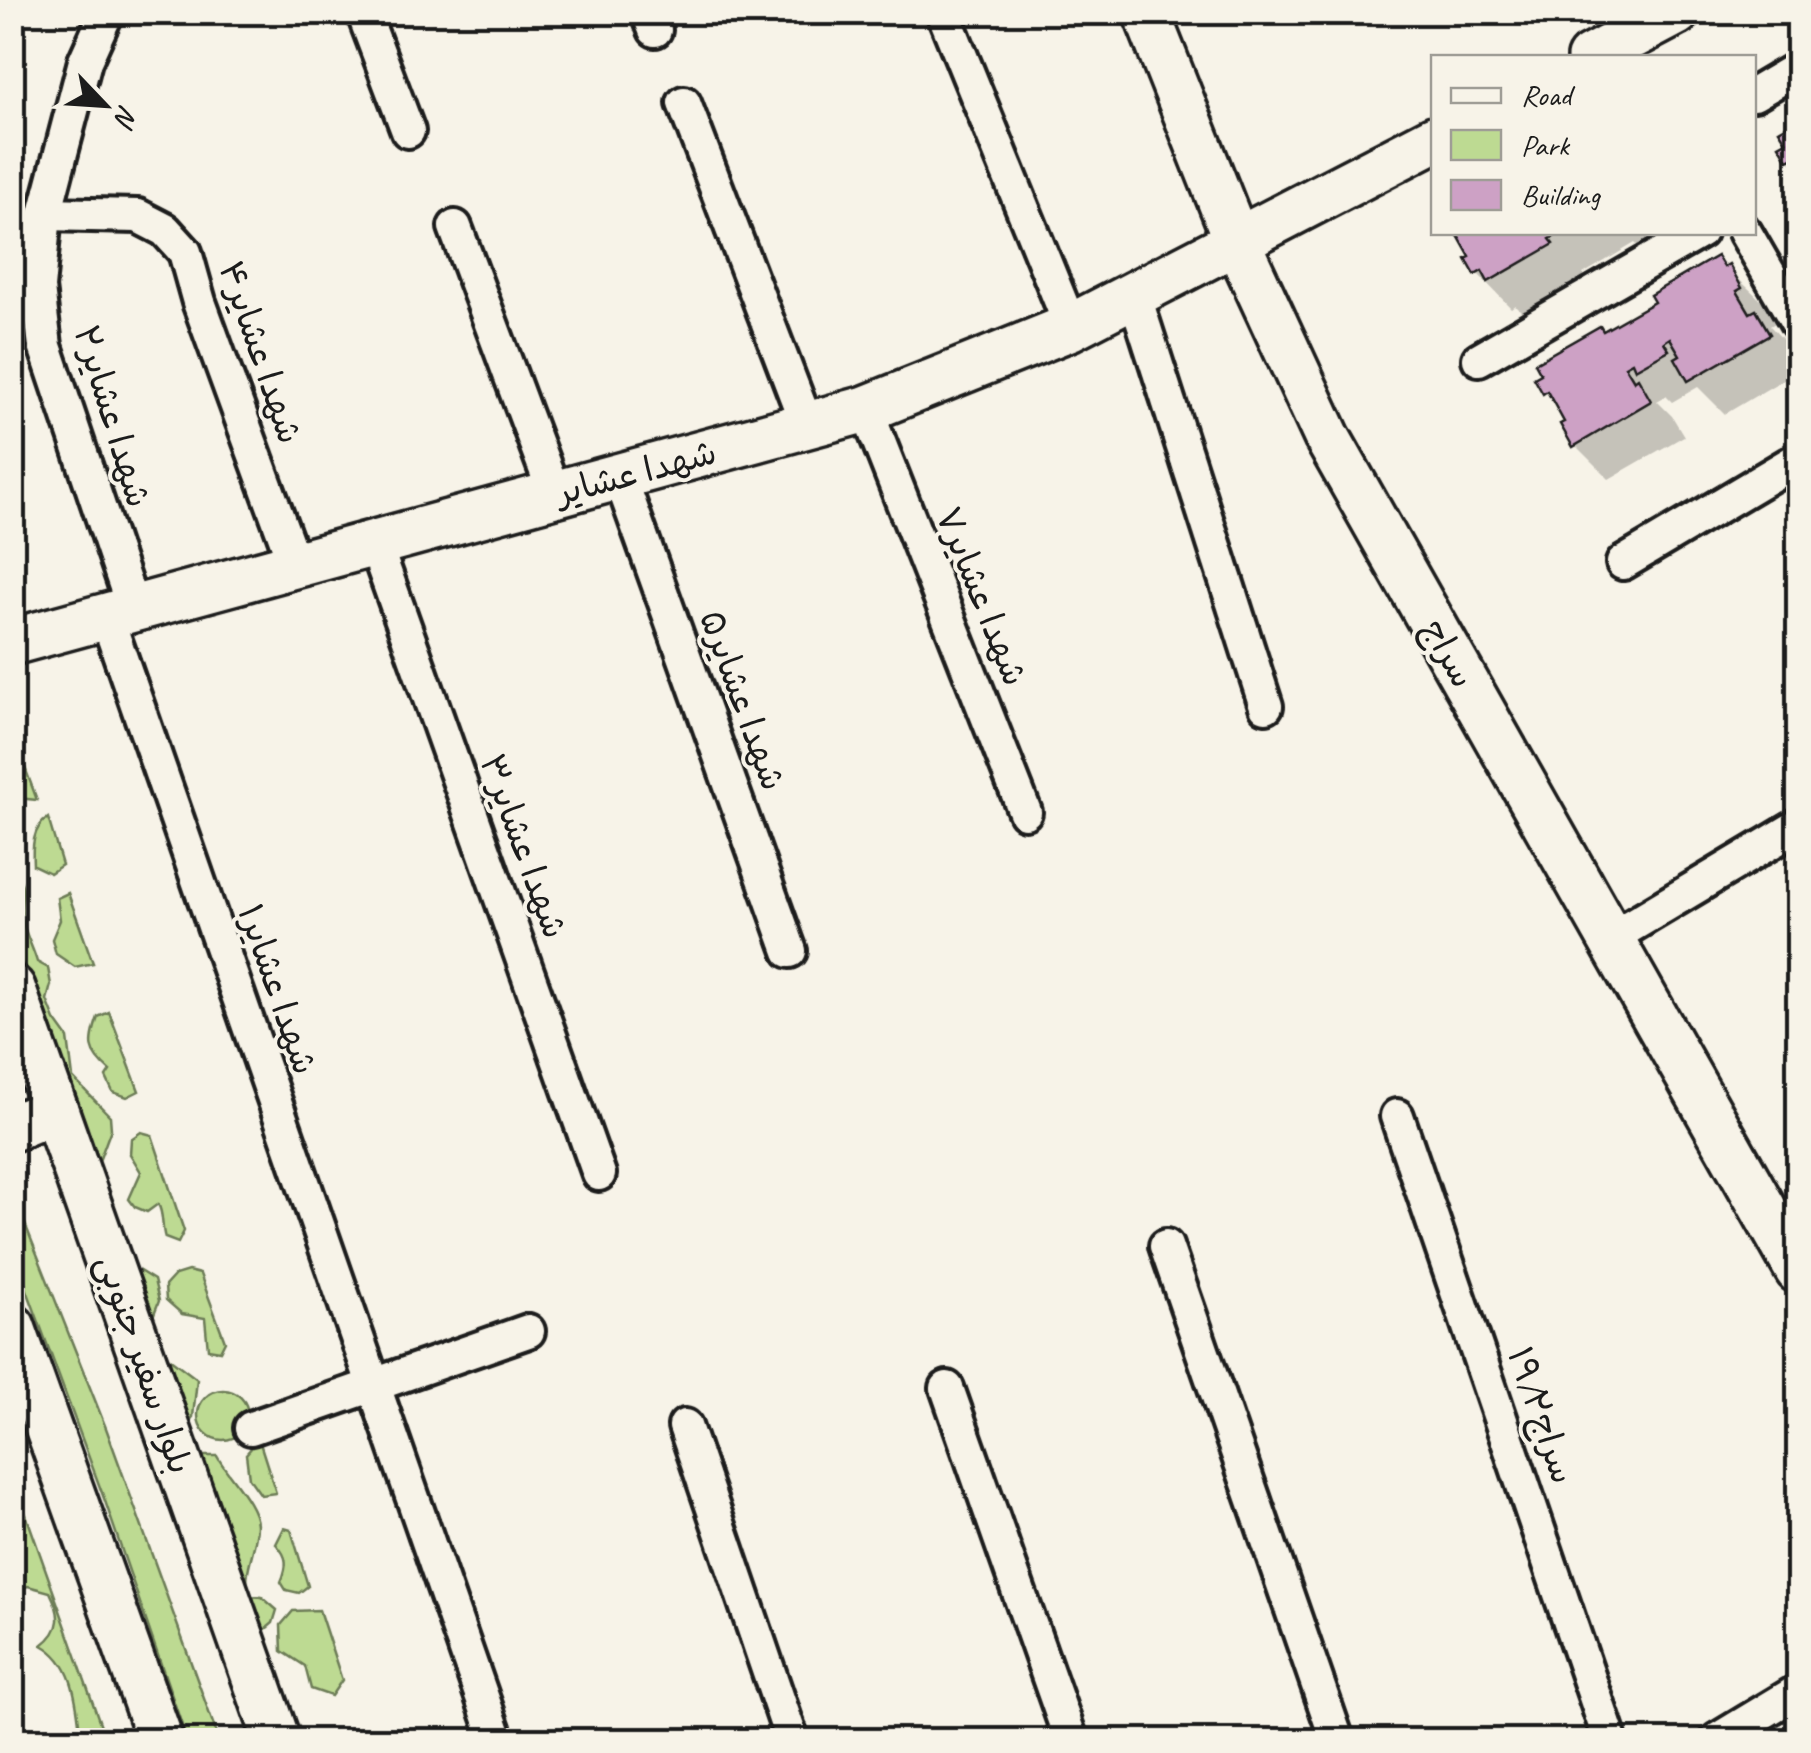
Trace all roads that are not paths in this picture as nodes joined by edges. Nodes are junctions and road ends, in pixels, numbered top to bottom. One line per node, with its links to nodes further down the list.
1 (107, 12): 12 (street, شهدا عشایر۲)
2 (363, 12): 10 (street)
3 (942, 12): 19 (street)
4 (1146, 12): 16 (street, سراج)
5 (1677, 12): 6 (street)
6 (1596, 55)
7 (1798, 68): 8 (street)
8 (1756, 93)
9 (684, 104): 22 (street)
10 (408, 131)
11 (1431, 140): 16 (street, شهدا عشایر)
12 (45, 214): 28 (street, شهدا عشایر۴); 29 (street, شهدا عشایر۲)
13 (455, 227): 25 (street)
14 (1695, 235): 20 (street)
15 (1748, 235): 18 (street)
16 (1237, 242): 17 (street, شهدا عشایر); 34 (street, سراج)
17 (1135, 297): 19 (street, شهدا عشایر); 31 (street)
18 (1794, 307)
19 (1071, 328): 21 (street, شهدا عشایر)
20 (1479, 358)
21 (866, 409): 22 (street, شهدا عشایر); 32 (street, شهدا عشایر۷)
22 (807, 425): 24 (street, شهدا عشایر)
23 (1798, 460): 27 (street)
24 (620, 476): 25 (street, شهدا عشایر); 35 (street, شهدا عشایر۵)
25 (556, 494): 26 (street, شهدا عشایر)
26 (375, 544): 28 (street, شهدا عشایر); 40 (street, شهدا عشایر۳)
27 (1623, 563)
28 (294, 565): 29 (street, شهدا عشایر)
29 (121, 614): 30 (street, شهدا عشایر); 45 (street, شهدا عشایر۱)
30 (12, 642)
31 (1266, 706)
32 (1024, 812)
33 (1798, 826): 34 (street)
34 (1609, 939): 42 (street, سراج)
35 (790, 950)
36 (12, 988): 37 (street, بلوار سفیر جنوبی)
37 (55, 1110): 39 (street); 51 (street, بلوار سفیر جنوبی)
38 (1397, 1116): 56 (street, سراج۱۹/۲)
39 (12, 1128)
40 (598, 1174)
41 (1166, 1246): 55 (street)
42 (1798, 1270)
43 (12, 1327): 50 (street)
44 (528, 1331): 45 (street)
45 (374, 1386): 48 (street); 52 (street, شهدا عشایر۱)
46 (947, 1388): 54 (street)
47 (685, 1426): 53 (street)
48 (252, 1428)
49 (1798, 1691): 57 (street)
50 (160, 1740)
51 (277, 1740)
52 (497, 1740)
53 (792, 1740)
54 (1071, 1740)
55 (1338, 1740)
56 (1610, 1740)
57 (1718, 1740)

